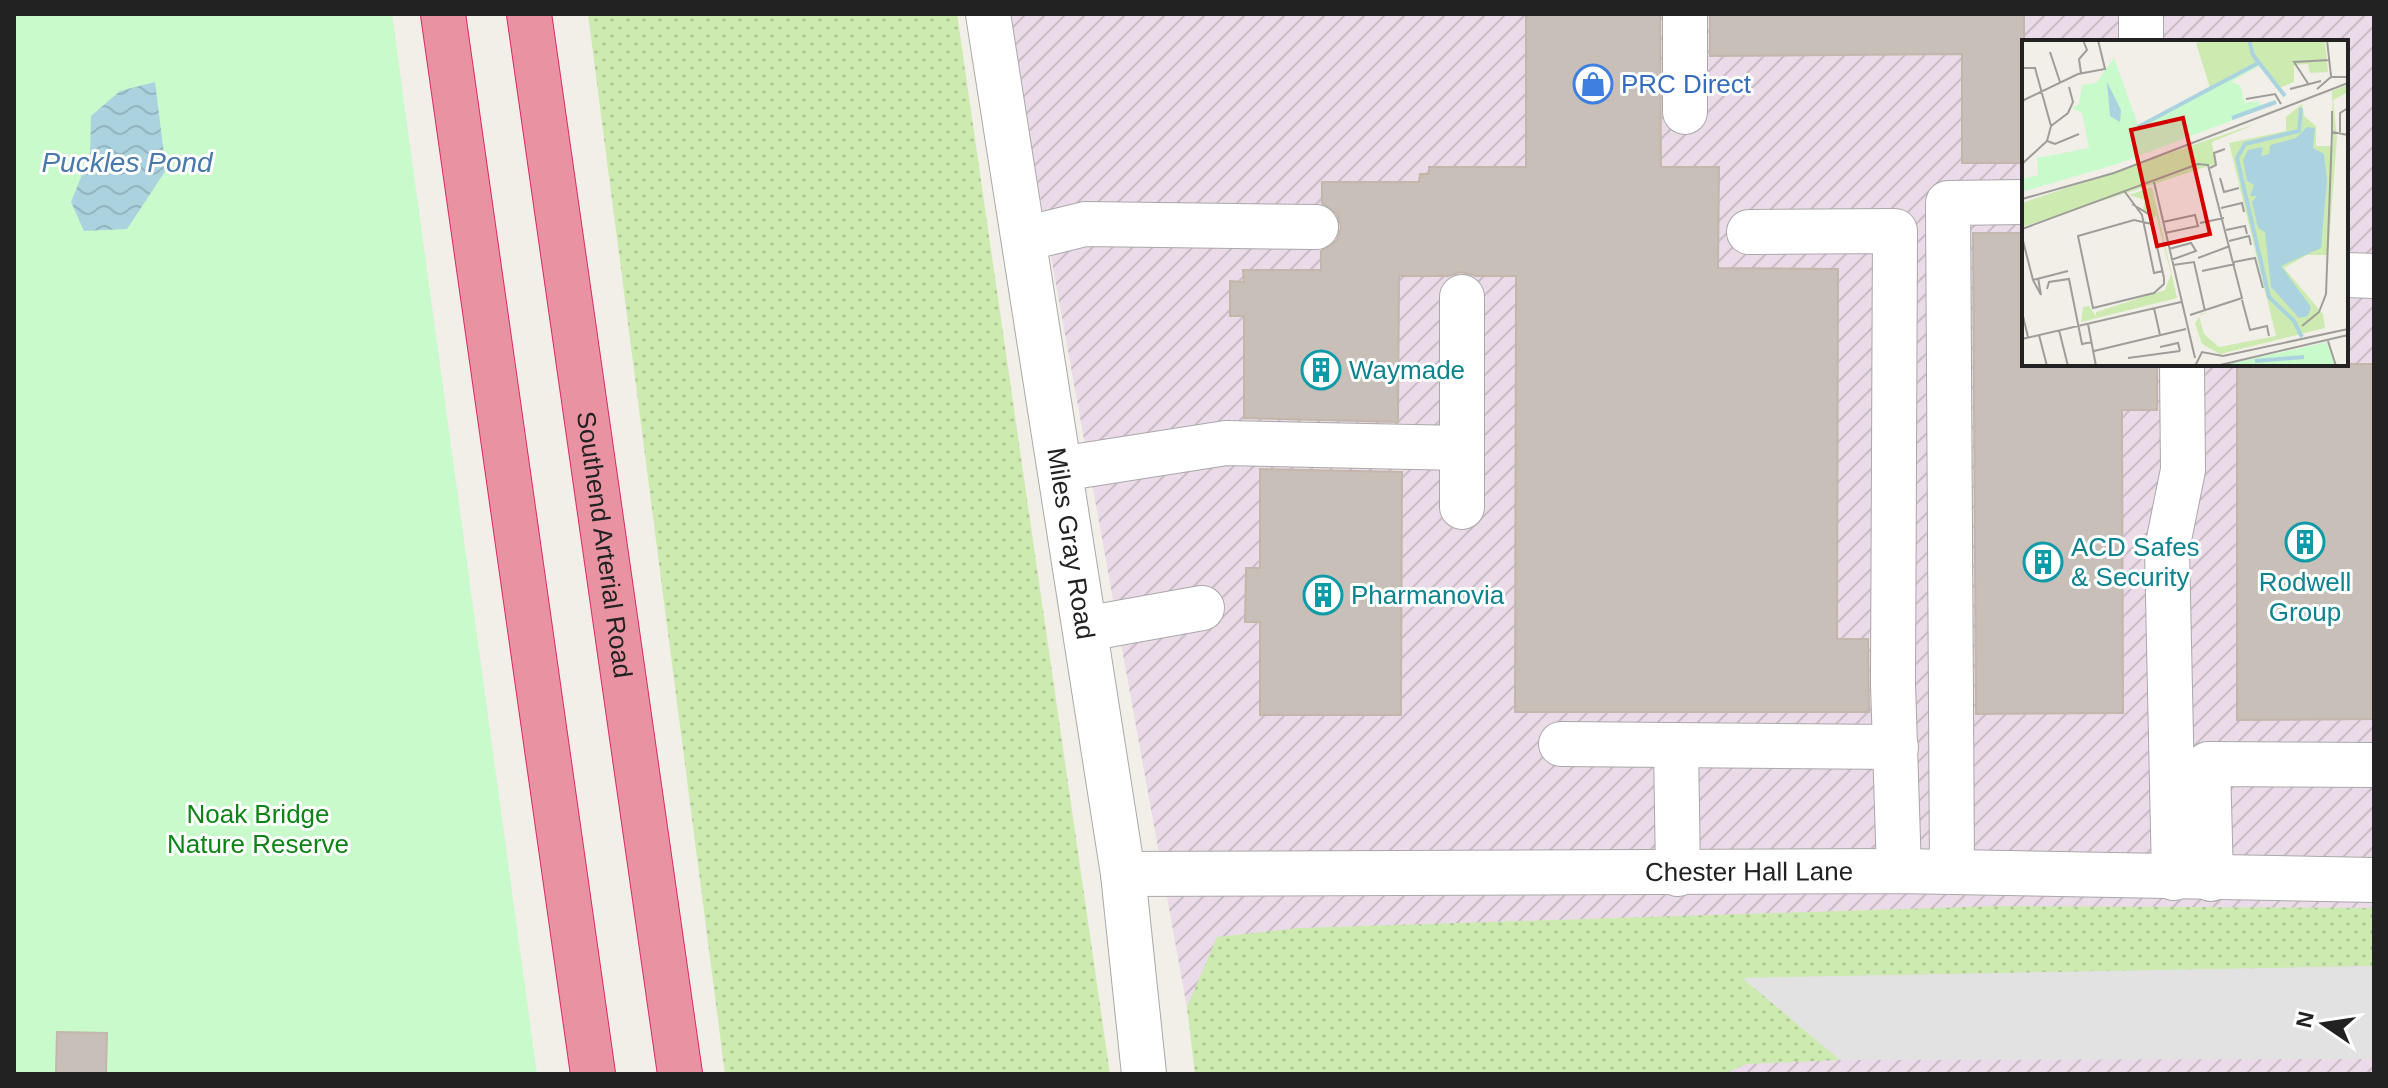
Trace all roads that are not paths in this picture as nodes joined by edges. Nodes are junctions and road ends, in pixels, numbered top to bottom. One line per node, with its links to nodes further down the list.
1 (443, 14): 31 (highway)
2 (529, 14): 32 (highway, Southend Arterial Road)
3 (988, 14): 11 (street, Miles Gray Road)
4 (1685, 14): 7 (street)
5 (2141, 14): 6 (street)
6 (2141, 40)
7 (1685, 112)
8 (2022, 202): 26 (street)
9 (1316, 227): 11 (street)
10 (1749, 232): 23 (street)
11 (1024, 239): 17 (street, Miles Gray Road)
12 (2348, 275): 13 (street)
13 (2374, 276)
14 (1462, 297): 16 (street)
15 (2182, 366): 29 (street)
16 (1462, 448): 17 (street); 18 (street)
17 (1060, 469): 20 (street, Miles Gray Road)
18 (1462, 507)
19 (1202, 608): 20 (street)
20 (1085, 629): 27 (street, Miles Gray Road)
21 (1561, 744): 22 (street)
22 (1676, 745): 23 (street); 28 (street)
23 (1896, 747): 25 (street)
24 (2374, 765): 29 (street)
25 (1899, 871): 26 (street, Chester Hall Lane); 28 (street, Chester Hall Lane)
26 (1952, 872): 29 (street, Chester Hall Lane)
27 (1123, 874): 28 (street, Chester Hall Lane); 33 (street, Miles Gray Road)
28 (1678, 874)
29 (2192, 879): 30 (street, Chester Hall Lane)
30 (2374, 880)
31 (593, 1074)
32 (680, 1074)
33 (1144, 1074)

